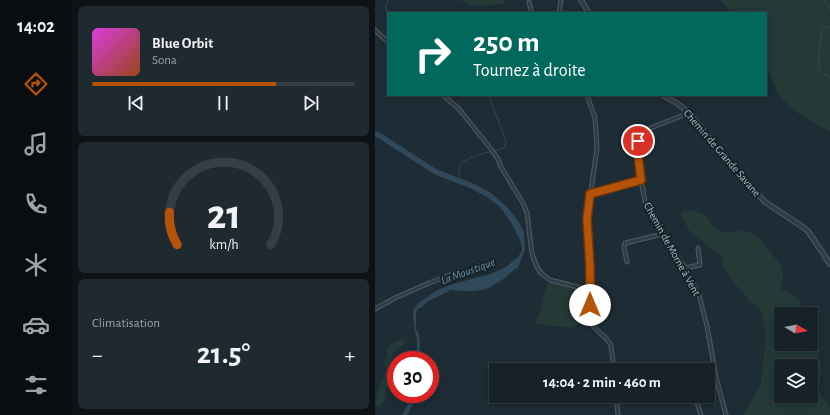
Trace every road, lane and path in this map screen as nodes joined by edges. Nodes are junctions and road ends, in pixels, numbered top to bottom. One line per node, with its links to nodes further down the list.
1 (561, 0): 5 (street)
2 (581, 0): 6 (street)
3 (529, 2): 4 (street)
4 (532, 12)
5 (559, 12)
6 (588, 12)
7 (375, 30): 8 (street)
8 (387, 41)
9 (444, 96): 21 (street)
10 (587, 96): 14 (street)
11 (665, 96): 12 (street, Chemin de Grande Savane)
12 (689, 113): 13 (street, Chemin de Morne à Vent); 18 (street, Chemin de Grande Savane)
13 (641, 180): 14 (street); 15 (street, Chemin de Morne à Vent)
14 (590, 194): 21 (street)
15 (663, 234): 17 (street); 19 (street, Chemin de Morne à Vent)
16 (698, 248): 19 (street)
17 (627, 262)
18 (830, 263)
19 (685, 268): 28 (street, Chemin de Morne à Vent)
20 (455, 273): 22 (street)
21 (590, 294): 23 (street)
22 (375, 309)
23 (612, 363)
24 (617, 403): 26 (street)
25 (697, 403): 27 (street)
26 (618, 415)
27 (701, 415)
28 (726, 415)

